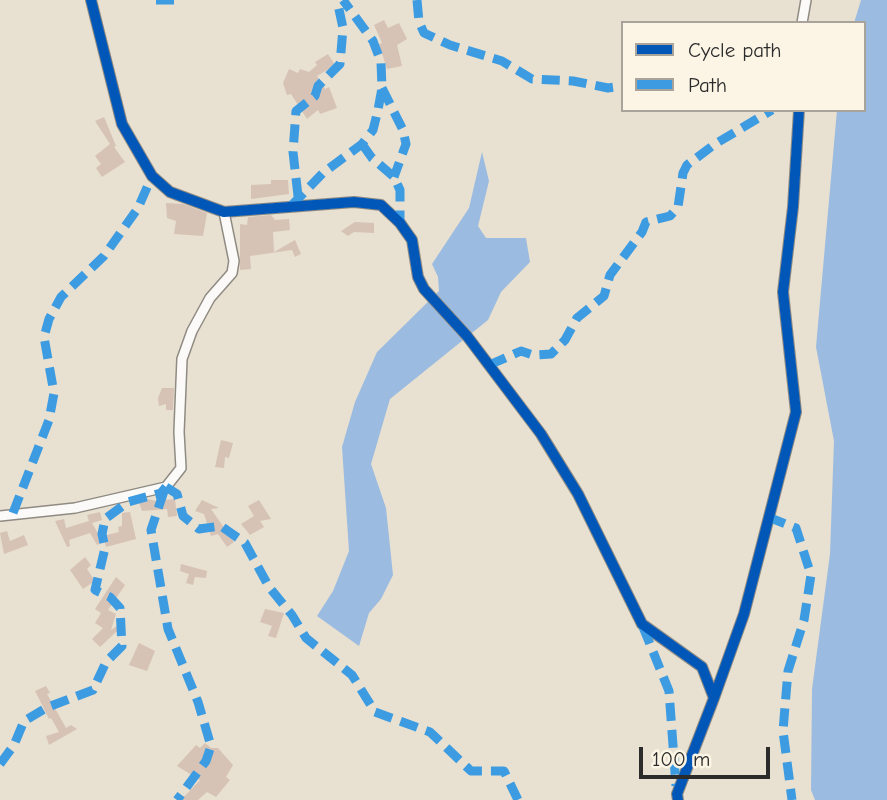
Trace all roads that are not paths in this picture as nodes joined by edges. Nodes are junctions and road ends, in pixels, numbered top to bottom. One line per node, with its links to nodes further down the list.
1 (91, 0): 5 (street)
2 (806, 0): 3 (street)
3 (802, 21)
4 (799, 112): 7 (street)
5 (225, 212): 6 (street); 7 (street)
6 (0, 516)
7 (714, 698): 8 (street)
8 (678, 800)

